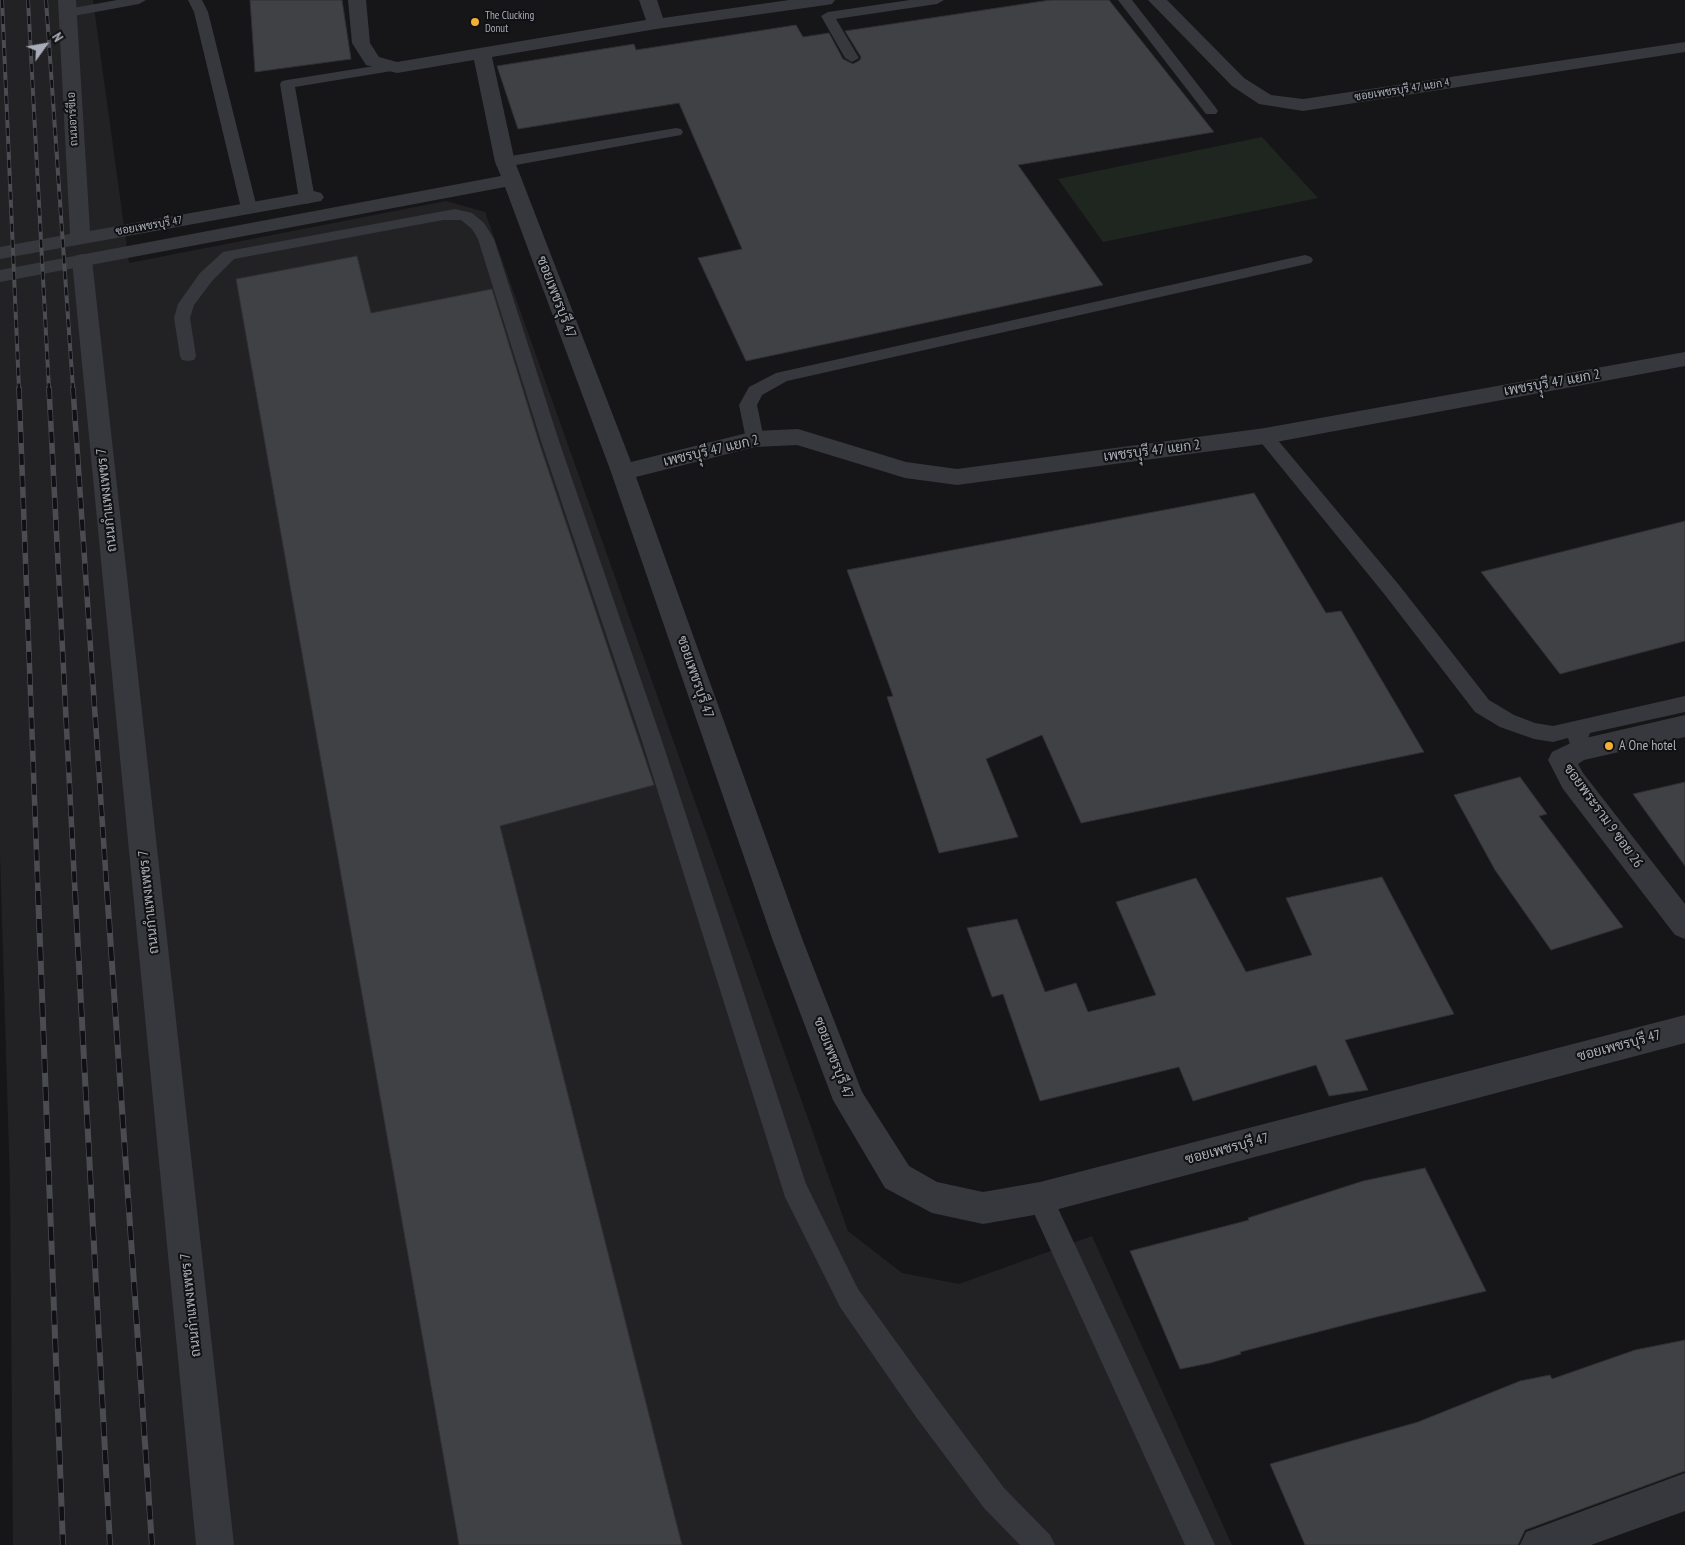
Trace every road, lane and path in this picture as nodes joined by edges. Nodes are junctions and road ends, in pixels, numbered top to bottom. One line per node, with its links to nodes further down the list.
1 (139, 0): 9 (lane)
2 (195, 0): 21 (lane)
3 (357, 0): 14 (street)
4 (648, 0): 10 (street)
5 (826, 0): 10 (street)
6 (937, 0): 13 (lane)
7 (1125, 0): 15 (lane)
8 (1157, 0): 11 (street, ซอยเพชรบุรี 47 แยก 4)
9 (67, 6): 22 (street, ถนนอาร์ซีเอ)
10 (656, 24): 12 (street)
11 (1685, 47)
12 (482, 53): 14 (street); 17 (street, ซอยเพชรบุรี 47)
13 (852, 58)
14 (393, 67): 20 (lane)
15 (1211, 111)
16 (676, 132): 17 (lane)
17 (508, 171): 18 (street); 21 (street); 30 (street, ซอยเพชรบุรี 47)
18 (429, 176)
19 (335, 194): 20 (street)
20 (307, 199): 21 (street)
21 (251, 218): 22 (street)
22 (81, 249): 23 (street); 25 (street); 38 (street, ถนนกำแพงเพชร 7)
23 (0, 253)
24 (1305, 260): 29 (lane)
25 (0, 276)
26 (188, 356): 39 (lane)
27 (1685, 359): 28 (street, เพชรบุุรี 47 แยก 2)
28 (1265, 436): 29 (street, เพชรบุุรี 47 แยก 2); 33 (lane)
29 (755, 439): 30 (street, เพชรบุุรี 47 แยก 2)
30 (623, 472): 36 (street, ซอยเพชรบุรี 47)
31 (1685, 704): 33 (lane)
32 (1685, 726): 33 (street, ซอยพระราม 9 ซอย 26)
33 (1578, 739): 34 (street, ซอยพระราม 9 ซอย 26)
34 (1685, 926)
35 (1685, 1029): 36 (street, ซอยเพชรบุรี 47)
36 (1040, 1198): 40 (lane)
37 (1685, 1492): 41 (street)
38 (215, 1545)
39 (1040, 1545)
40 (1200, 1545)
41 (1539, 1545)

